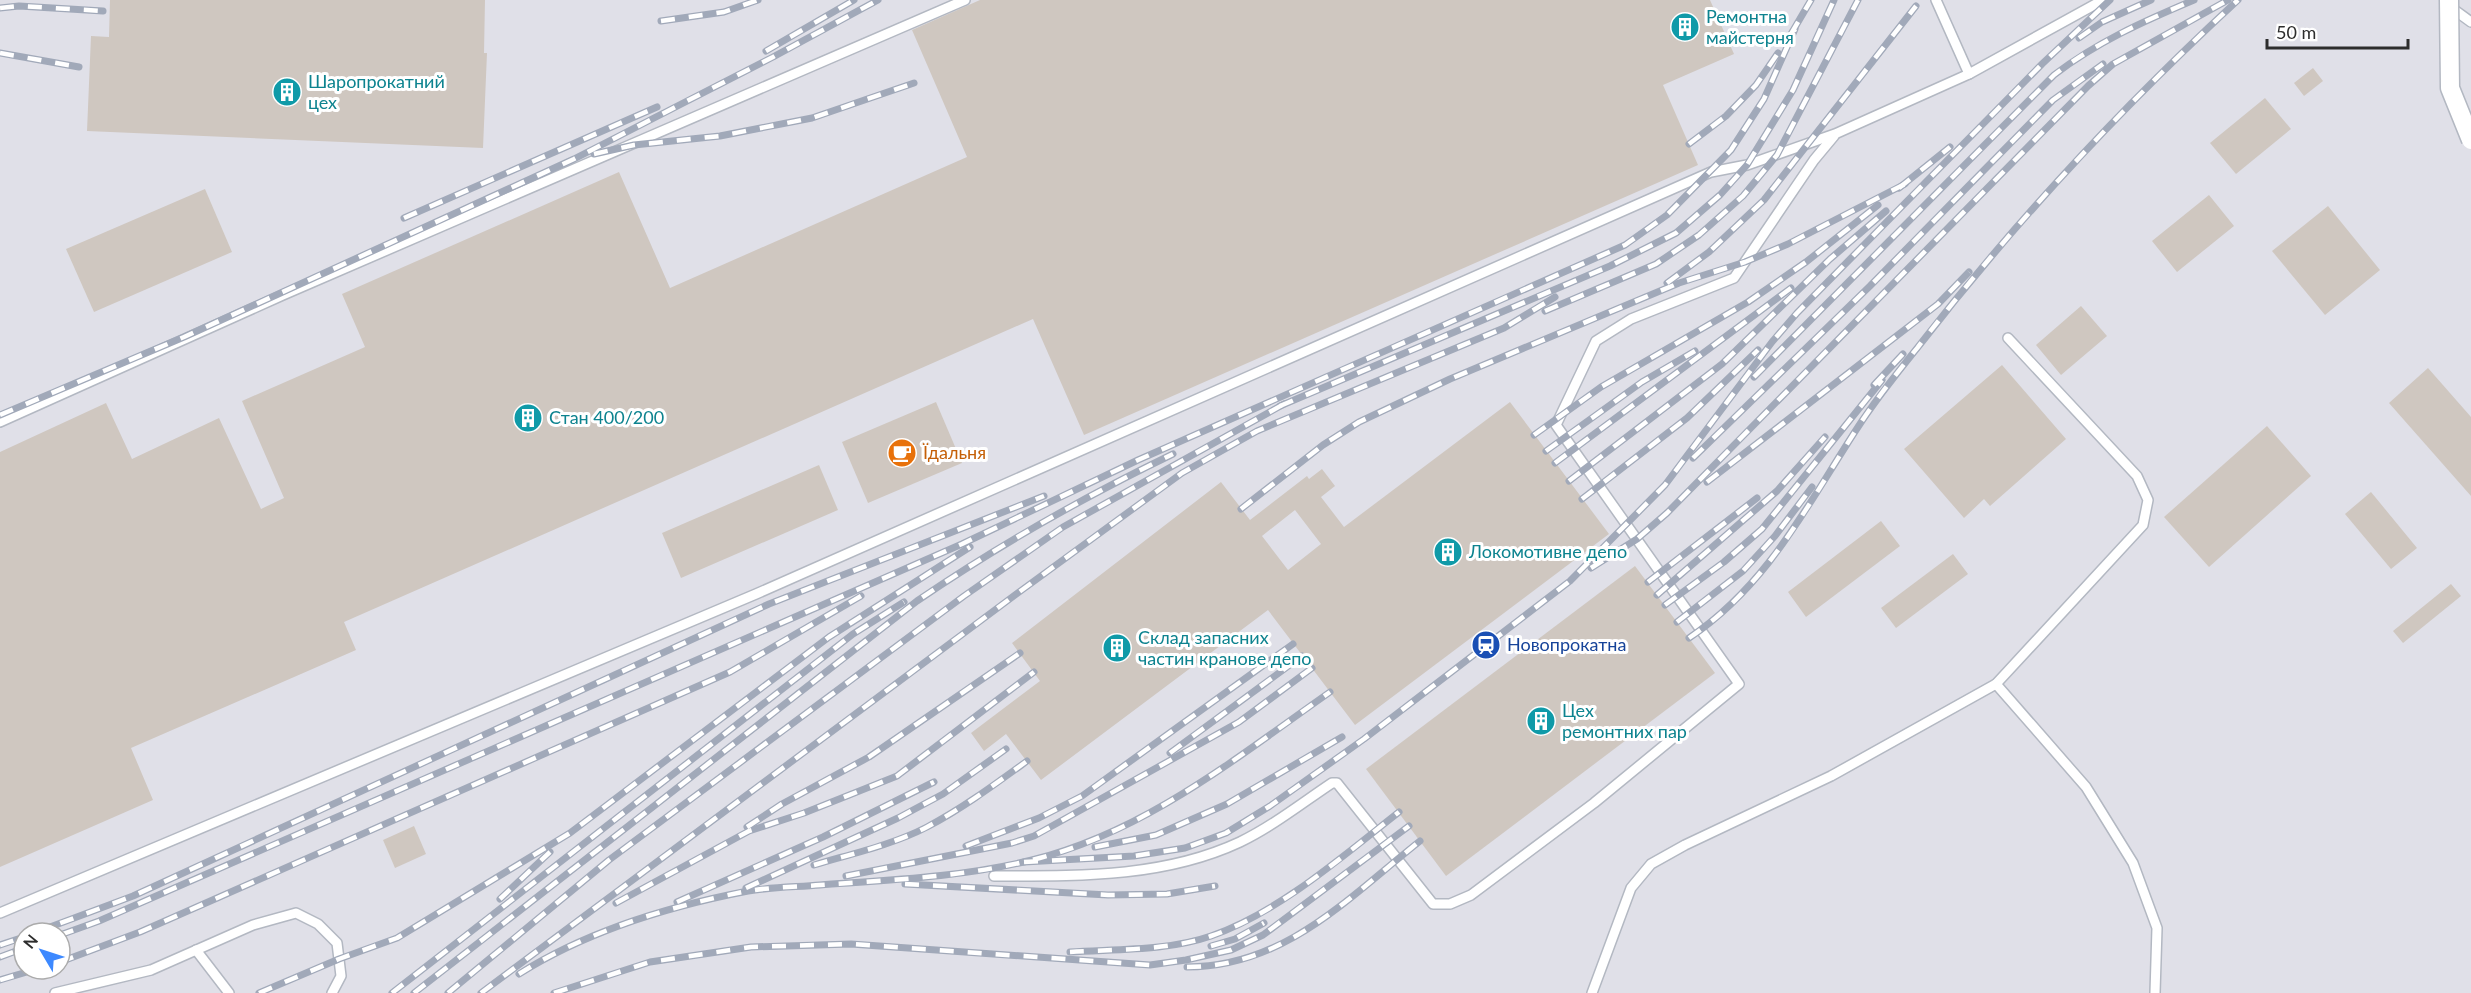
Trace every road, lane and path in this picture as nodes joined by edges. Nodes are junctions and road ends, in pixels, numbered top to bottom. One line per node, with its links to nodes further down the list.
1 (965, 0): 10 (lane)
2 (1936, 0): 6 (lane)
3 (2103, 0): 6 (lane)
4 (2446, 2): 5 (lane); 8 (street, bridge)
5 (2471, 22)
6 (1969, 74): 7 (lane)
7 (1835, 134): 12 (lane); 13 (lane)
8 (2471, 140)
9 (2008, 338): 11 (lane)
10 (0, 422)
11 (1996, 684): 18 (lane); 19 (lane)
12 (994, 876)
13 (0, 913)
14 (196, 950): 15 (lane); 16 (lane); 17 (lane)
15 (55, 993)
16 (229, 993)
17 (332, 993)
18 (1592, 993)
19 (2155, 993)

